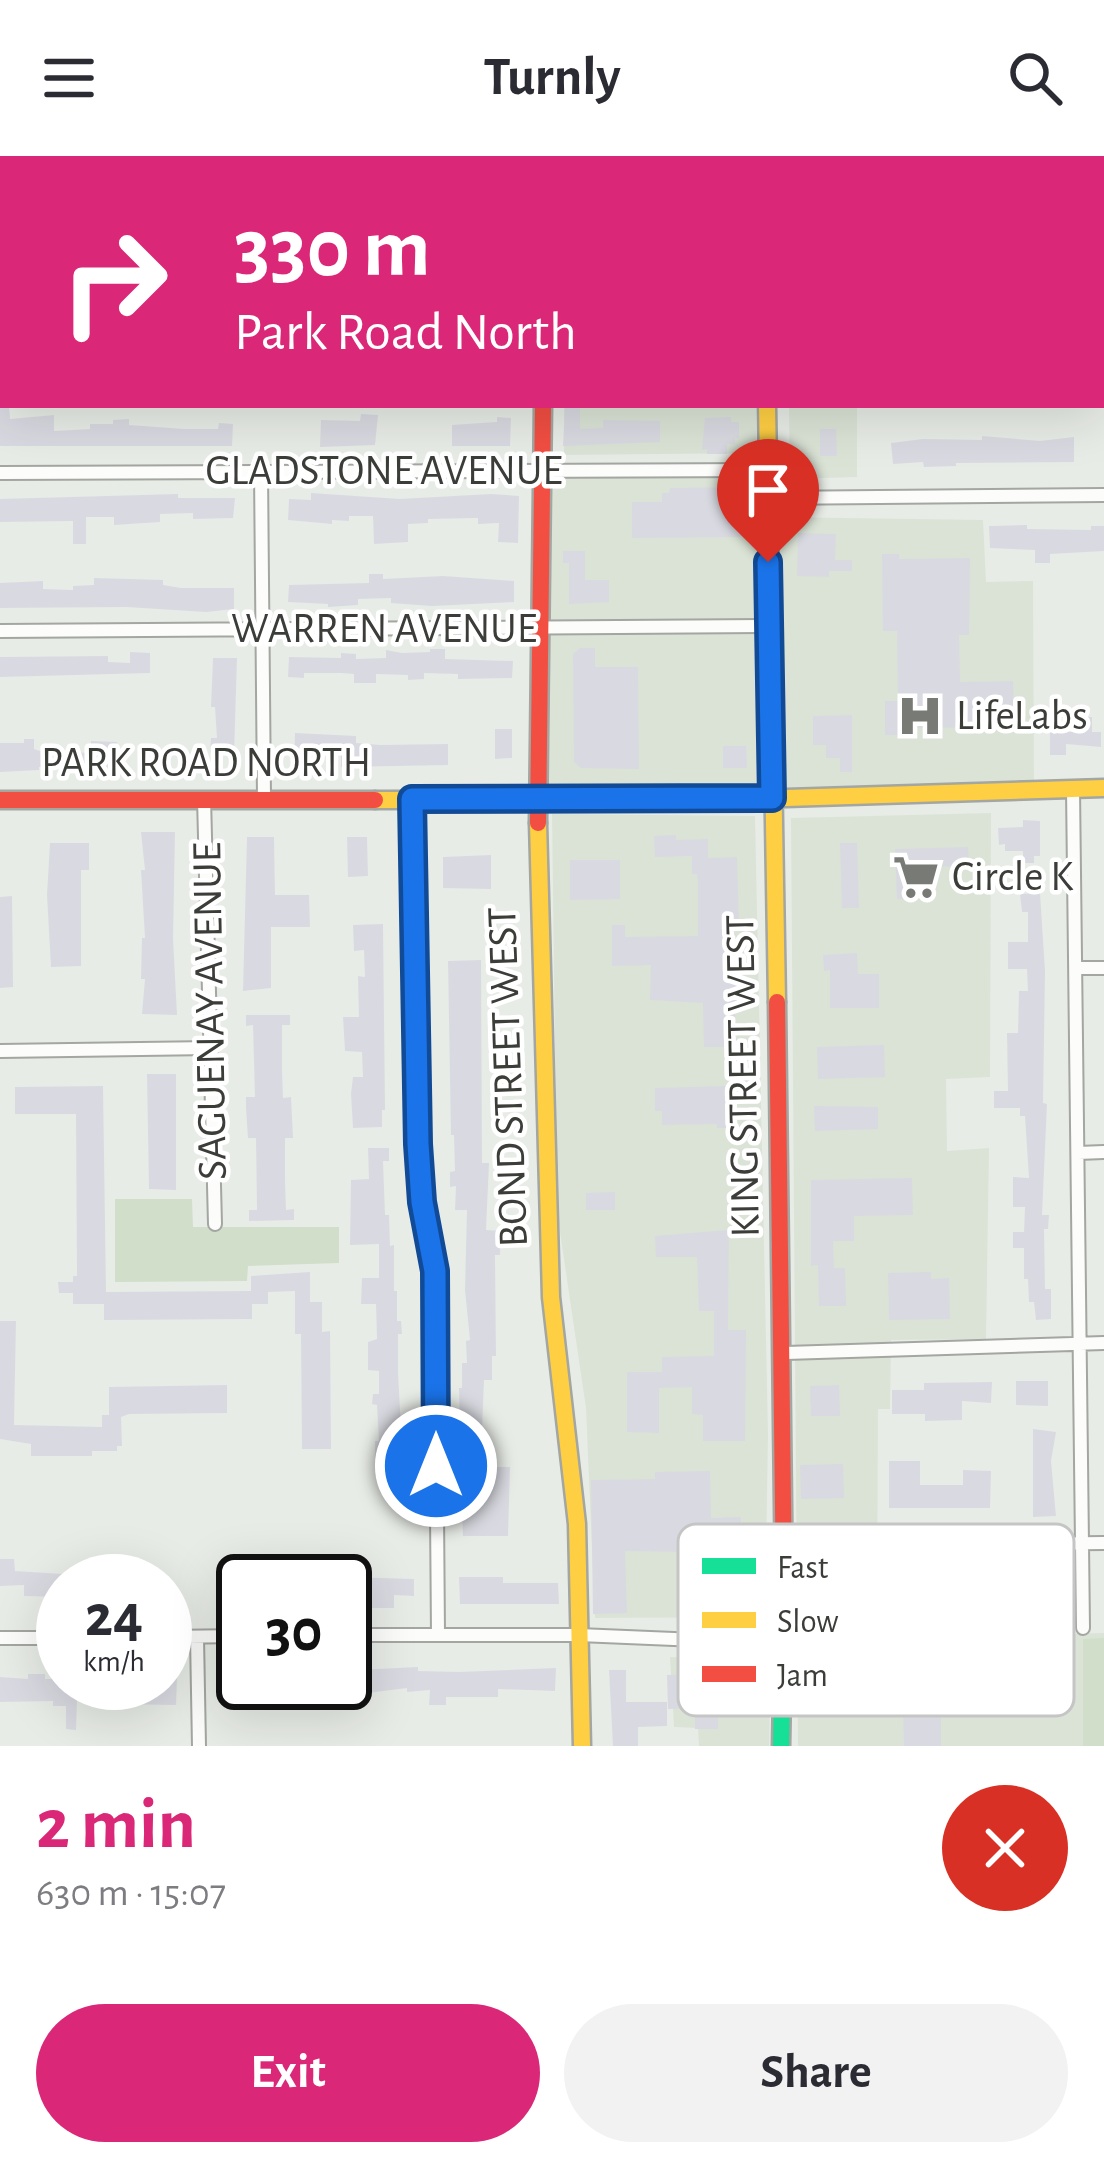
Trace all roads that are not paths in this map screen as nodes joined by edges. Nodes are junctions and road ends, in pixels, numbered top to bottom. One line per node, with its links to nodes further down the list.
1 (543, 408): 3 (main road, BOND STREET WEST)
2 (767, 408): 4 (main road, KING STREET WEST)
3 (542, 470): 4 (street, GLADSTONE AVENUE); 5 (street, GLADSTONE AVENUE); 10 (main road, BOND STREET WEST)
4 (767, 470): 8 (main road, KING STREET WEST)
5 (261, 472): 6 (street, GLADSTONE AVENUE); 11 (street)
6 (0, 473)
7 (1104, 495): 8 (street)
8 (767, 498): 9 (main road, KING STREET WEST)
9 (768, 626): 10 (street, WARREN AVENUE); 16 (main road, KING STREET WEST)
10 (540, 627): 11 (street, WARREN AVENUE); 19 (main road, BOND STREET WEST)
11 (263, 629): 12 (street, WARREN AVENUE); 15 (street)
12 (0, 631)
13 (1104, 788): 14 (main road, PARK ROAD NORTH)
14 (1072, 789): 16 (main road, PARK ROAD NORTH); 21 (street)
15 (264, 798): 17 (main road, PARK ROAD NORTH); 18 (main road, PARK ROAD NORTH)
16 (772, 798): 19 (main road, PARK ROAD NORTH); 30 (main road, KING STREET WEST)
17 (204, 799): 20 (main road, PARK ROAD NORTH); 23 (street, SAGUENAY AVENUE)
18 (412, 799): 19 (main road, PARK ROAD NORTH); 36 (street)
19 (539, 799): 37 (main road, BOND STREET WEST)
20 (0, 800)
21 (1077, 968): 22 (street); 25 (street)
22 (1104, 968)
23 (211, 1048): 24 (street); 27 (street, SAGUENAY AVENUE)
24 (0, 1051)
25 (1078, 1153): 26 (street); 29 (street)
26 (1104, 1153)
27 (214, 1224)
28 (1104, 1343): 29 (street)
29 (1078, 1344): 30 (street); 34 (street)
30 (786, 1353): 31 (main road, KING STREET WEST)
31 (782, 1524)
32 (1104, 1543): 34 (street)
33 (1074, 1544): 34 (street)
34 (1081, 1544): 35 (street)
35 (1083, 1628)
36 (438, 1634): 37 (street); 38 (street)
37 (579, 1634): 44 (street); 47 (main road, BOND STREET WEST)
38 (372, 1635)
39 (192, 1637): 40 (street)
40 (197, 1637): 41 (street); 46 (street)
41 (216, 1637)
42 (36, 1638): 43 (street)
43 (0, 1639)
44 (678, 1639)
45 (782, 1716): 48 (main road, KING STREET WEST)
46 (199, 1746)
47 (582, 1746)
48 (781, 1746)

